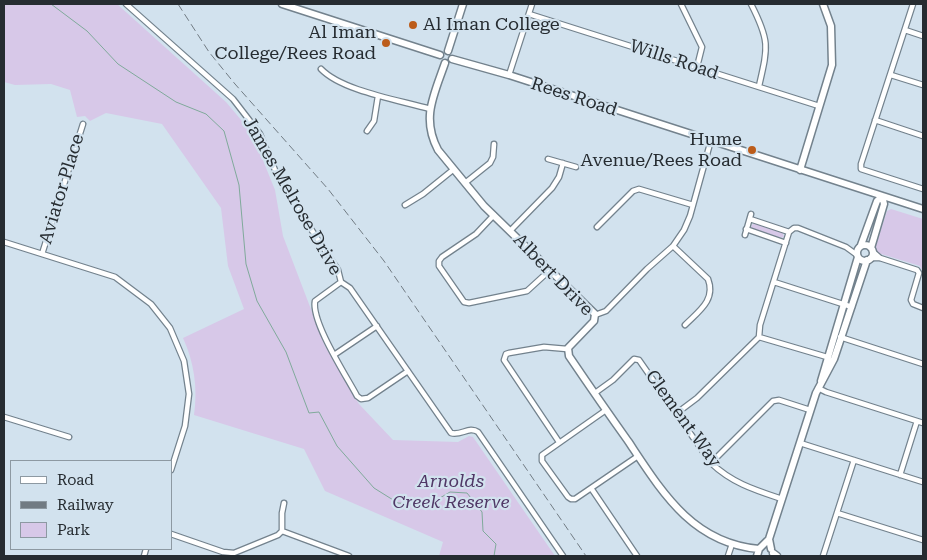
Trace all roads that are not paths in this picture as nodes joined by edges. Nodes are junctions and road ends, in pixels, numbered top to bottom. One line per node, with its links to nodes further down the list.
1 (126, 4): 55 (street, James Melrose Drive)
2 (282, 4): 13 (street)
3 (463, 4): 12 (street)
4 (532, 4): 9 (street)
5 (681, 4): 16 (street)
6 (751, 4): 21 (street)
7 (823, 4): 23 (street)
8 (913, 4): 10 (street)
9 (529, 14): 16 (street, Wills Road); 19 (street)
10 (905, 30): 11 (street); 18 (street)
11 (923, 36)
12 (448, 51): 13 (street); 14 (street)
13 (440, 55): 15 (street)
14 (452, 59): 15 (street); 19 (street, Rees Road)
15 (445, 63): 24 (street, Albert Drive)
16 (697, 67): 21 (street, Wills Road)
17 (321, 69): 22 (street)
18 (890, 74): 20 (street); 25 (street)
19 (509, 75): 29 (street, Rees Road)
20 (923, 85)
21 (759, 86): 23 (street, Wills Road)
22 (378, 96): 24 (street); 27 (street)
23 (819, 106): 35 (street)
24 (430, 109): 34 (street, Albert Drive)
25 (875, 120): 28 (street); 37 (street)
26 (83, 124): 51 (street, Aviator Place)
27 (367, 130)
28 (923, 136)
29 (712, 140): 35 (street, Rees Road); 40 (street)
30 (494, 144): 36 (street)
31 (548, 159): 32 (street)
32 (563, 163): 33 (street); 44 (street)
33 (576, 167)
34 (454, 169): 36 (street, Albert Drive); 39 (street)
35 (800, 170): 38 (street, Rees Road)
36 (465, 183): 42 (street, Albert Drive)
37 (923, 189)
38 (882, 196): 41 (street, Rees Road); 49 (street); 52 (street)
39 (405, 205)
40 (693, 205): 43 (street); 48 (street)
41 (923, 209)
42 (494, 215): 44 (street, Albert Drive); 54 (street)
43 (597, 227)
44 (510, 231): 54 (street, Albert Drive)
45 (789, 232): 47 (street); 47 (street); 50 (street)
46 (4, 242): 51 (street)
47 (786, 243): 56 (street)
48 (673, 246): 60 (street); 61 (street)
49 (861, 246): 50 (street); 52 (street); 53 (street)
50 (846, 247): 53 (street)
51 (42, 254): 85 (street)
52 (870, 254): 53 (street); 58 (street); 59 (street)
53 (857, 256): 57 (street)
54 (550, 270): 60 (street, Albert Drive)
55 (341, 282): 62 (street, James Melrose Drive); 67 (street)
56 (774, 282): 57 (street); 64 (street)
57 (844, 304): 58 (street); 63 (street)
58 (852, 307): 65 (street)
59 (923, 308)
60 (595, 316): 66 (street, Albert Drive)
61 (686, 325)
62 (377, 326): 67 (street); 70 (street, James Melrose Drive)
63 (834, 335): 65 (street); 68 (street)
64 (759, 336): 68 (street); 75 (street)
65 (842, 338): 69 (street); 71 (street)
66 (568, 349): 72 (street); 80 (street)
67 (334, 355): 70 (street)
68 (827, 357): 71 (street)
69 (923, 364)
70 (408, 371): 99 (street, James Melrose Drive)
71 (819, 385): 74 (street); 77 (street)
72 (594, 393): 73 (street); 75 (street, Clement Way)
73 (606, 410): 80 (street); 82 (street)
74 (810, 410): 81 (street); 84 (street)
75 (677, 413): 84 (street, Clement Way)
76 (4, 417): 79 (street)
77 (917, 421): 78 (street); 86 (street)
78 (923, 423)
79 (69, 437)
80 (560, 442): 88 (street)
81 (800, 443): 83 (street); 89 (street)
82 (638, 456): 88 (street); 95 (street)
83 (854, 460): 86 (street); 91 (street)
84 (712, 463): 89 (street, Clement Way)
85 (172, 467)
86 (900, 475): 87 (street)
87 (923, 482)
88 (591, 488): 100 (street)
89 (782, 499): 96 (street)
90 (284, 503): 92 (street)
91 (837, 513): 94 (street); 102 (street)
92 (282, 531): 93 (street); 98 (street)
93 (172, 534)
94 (923, 540)
95 (732, 544): 96 (street); 101 (street)
96 (762, 548): 97 (street)
97 (773, 554)
98 (349, 556)
99 (563, 556)
100 (638, 556)
101 (728, 556)
102 (823, 556)

